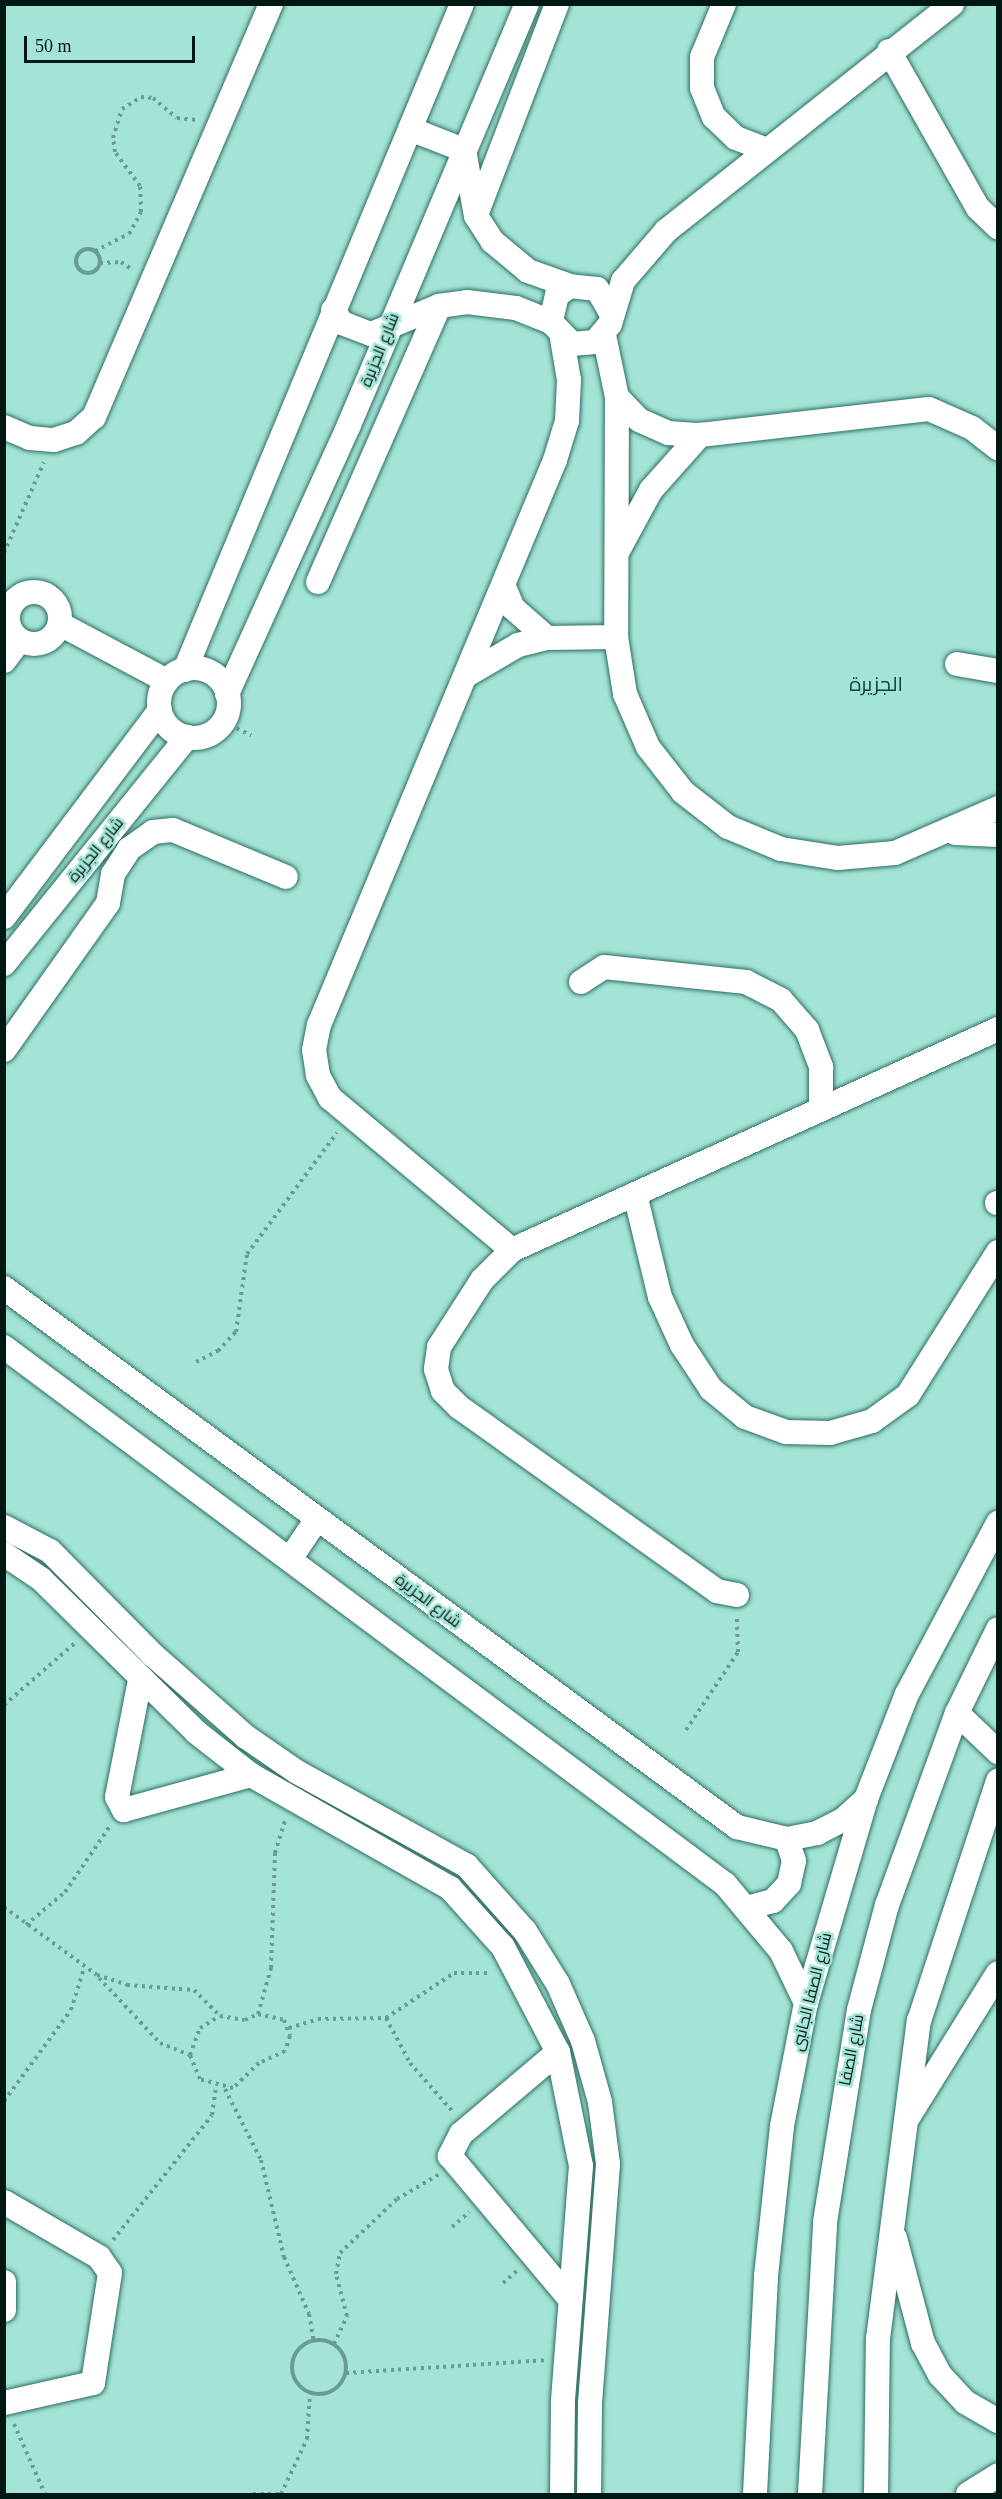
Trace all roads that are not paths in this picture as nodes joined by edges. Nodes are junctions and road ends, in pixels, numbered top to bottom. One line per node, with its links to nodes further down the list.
1 (271, 4): 20 (street)
2 (462, 4): 8 (street)
3 (527, 4): 10 (street, شارع الجزيرة)
4 (557, 4): 11 (street)
5 (724, 4): 9 (street)
6 (952, 4): 7 (street)
7 (889, 51): 9 (street); 12 (street)
8 (410, 129): 10 (street); 15 (street)
9 (765, 149): 16 (street)
10 (464, 150): 11 (street); 17 (street, شارع الجزيرة)
11 (476, 216): 13 (street)
12 (998, 227)
13 (570, 286): 16 (street); 18 (street)
14 (439, 306): 17 (street); 18 (street); 24 (street)
15 (333, 310): 17 (street); 35 (street)
16 (608, 324): 18 (street); 19 (street)
17 (387, 331): 36 (street, شارع الجزيرة)
18 (556, 331): 25 (street)
19 (617, 397): 21 (street); 23 (street)
20 (4, 427)
21 (700, 435): 22 (street); 23 (street)
22 (998, 448)
23 (616, 555): 28 (street)
24 (318, 582)
25 (504, 586): 29 (street); 34 (street)
26 (10, 596): 27 (street); 30 (street)
27 (60, 624): 30 (street); 35 (street)
28 (616, 637): 29 (street); 40 (street)
29 (547, 638): 34 (street)
30 (20, 640): 31 (street)
31 (4, 661)
32 (957, 664): 33 (street)
33 (998, 671)
34 (467, 675): 50 (street)
35 (176, 676): 36 (street); 37 (street)
36 (227, 694): 38 (street)
37 (160, 711): 38 (street); 43 (street, شارع الجزيرة)
38 (188, 737): 44 (street, شارع الجزيرة)
39 (998, 808): 40 (street)
40 (950, 833): 41 (street)
41 (998, 835)
42 (286, 877): 47 (street)
43 (4, 917)
44 (4, 963)
45 (581, 982): 48 (street)
46 (998, 1029): 48 (street)
47 (4, 1050)
48 (821, 1107): 49 (street)
49 (635, 1194): 50 (street); 51 (street)
50 (512, 1250): 59 (street)
51 (998, 1252)
52 (4, 1288): 54 (street, شارع الجزيرة)
53 (4, 1347): 58 (street)
54 (317, 1519): 58 (street); 68 (street, شارع الجزيرة)
55 (998, 1523): 66 (street, شارع الصفا الجانبى)
56 (4, 1527): 67 (street)
57 (4, 1554): 61 (street)
58 (290, 1559): 70 (street)
59 (731, 1595)
60 (998, 1629): 62 (street, شارع الصفا)
61 (140, 1680): 64 (street); 64 (street)
62 (957, 1713): 63 (street); 88 (street, شارع الصفا)
63 (998, 1752)
64 (251, 1775): 69 (street)
65 (998, 1781): 76 (street)
66 (866, 1798): 68 (street, شارع الجزيرة); 74 (street, شارع الصفا الجانبى)
67 (407, 1830): 69 (street); 71 (street)
68 (787, 1839): 70 (street)
69 (394, 1855): 72 (street)
70 (750, 1907): 74 (street)
71 (525, 1931): 72 (street); 86 (street)
72 (509, 1956): 75 (street)
73 (998, 1973): 76 (street)
74 (806, 2003): 87 (street, شارع الصفا الجانبى)
75 (558, 2052): 80 (street); 80 (street)
76 (903, 2125): 78 (street)
77 (4, 2202): 82 (street)
78 (891, 2223): 83 (street); 89 (street)
79 (4, 2282): 81 (street)
80 (570, 2299): 85 (street)
81 (4, 2310)
82 (5, 2403)
83 (998, 2421)
84 (998, 2475): 90 (street)
85 (558, 2492)
86 (589, 2494)
87 (755, 2494)
88 (810, 2494)
89 (876, 2494)
90 (968, 2494)

